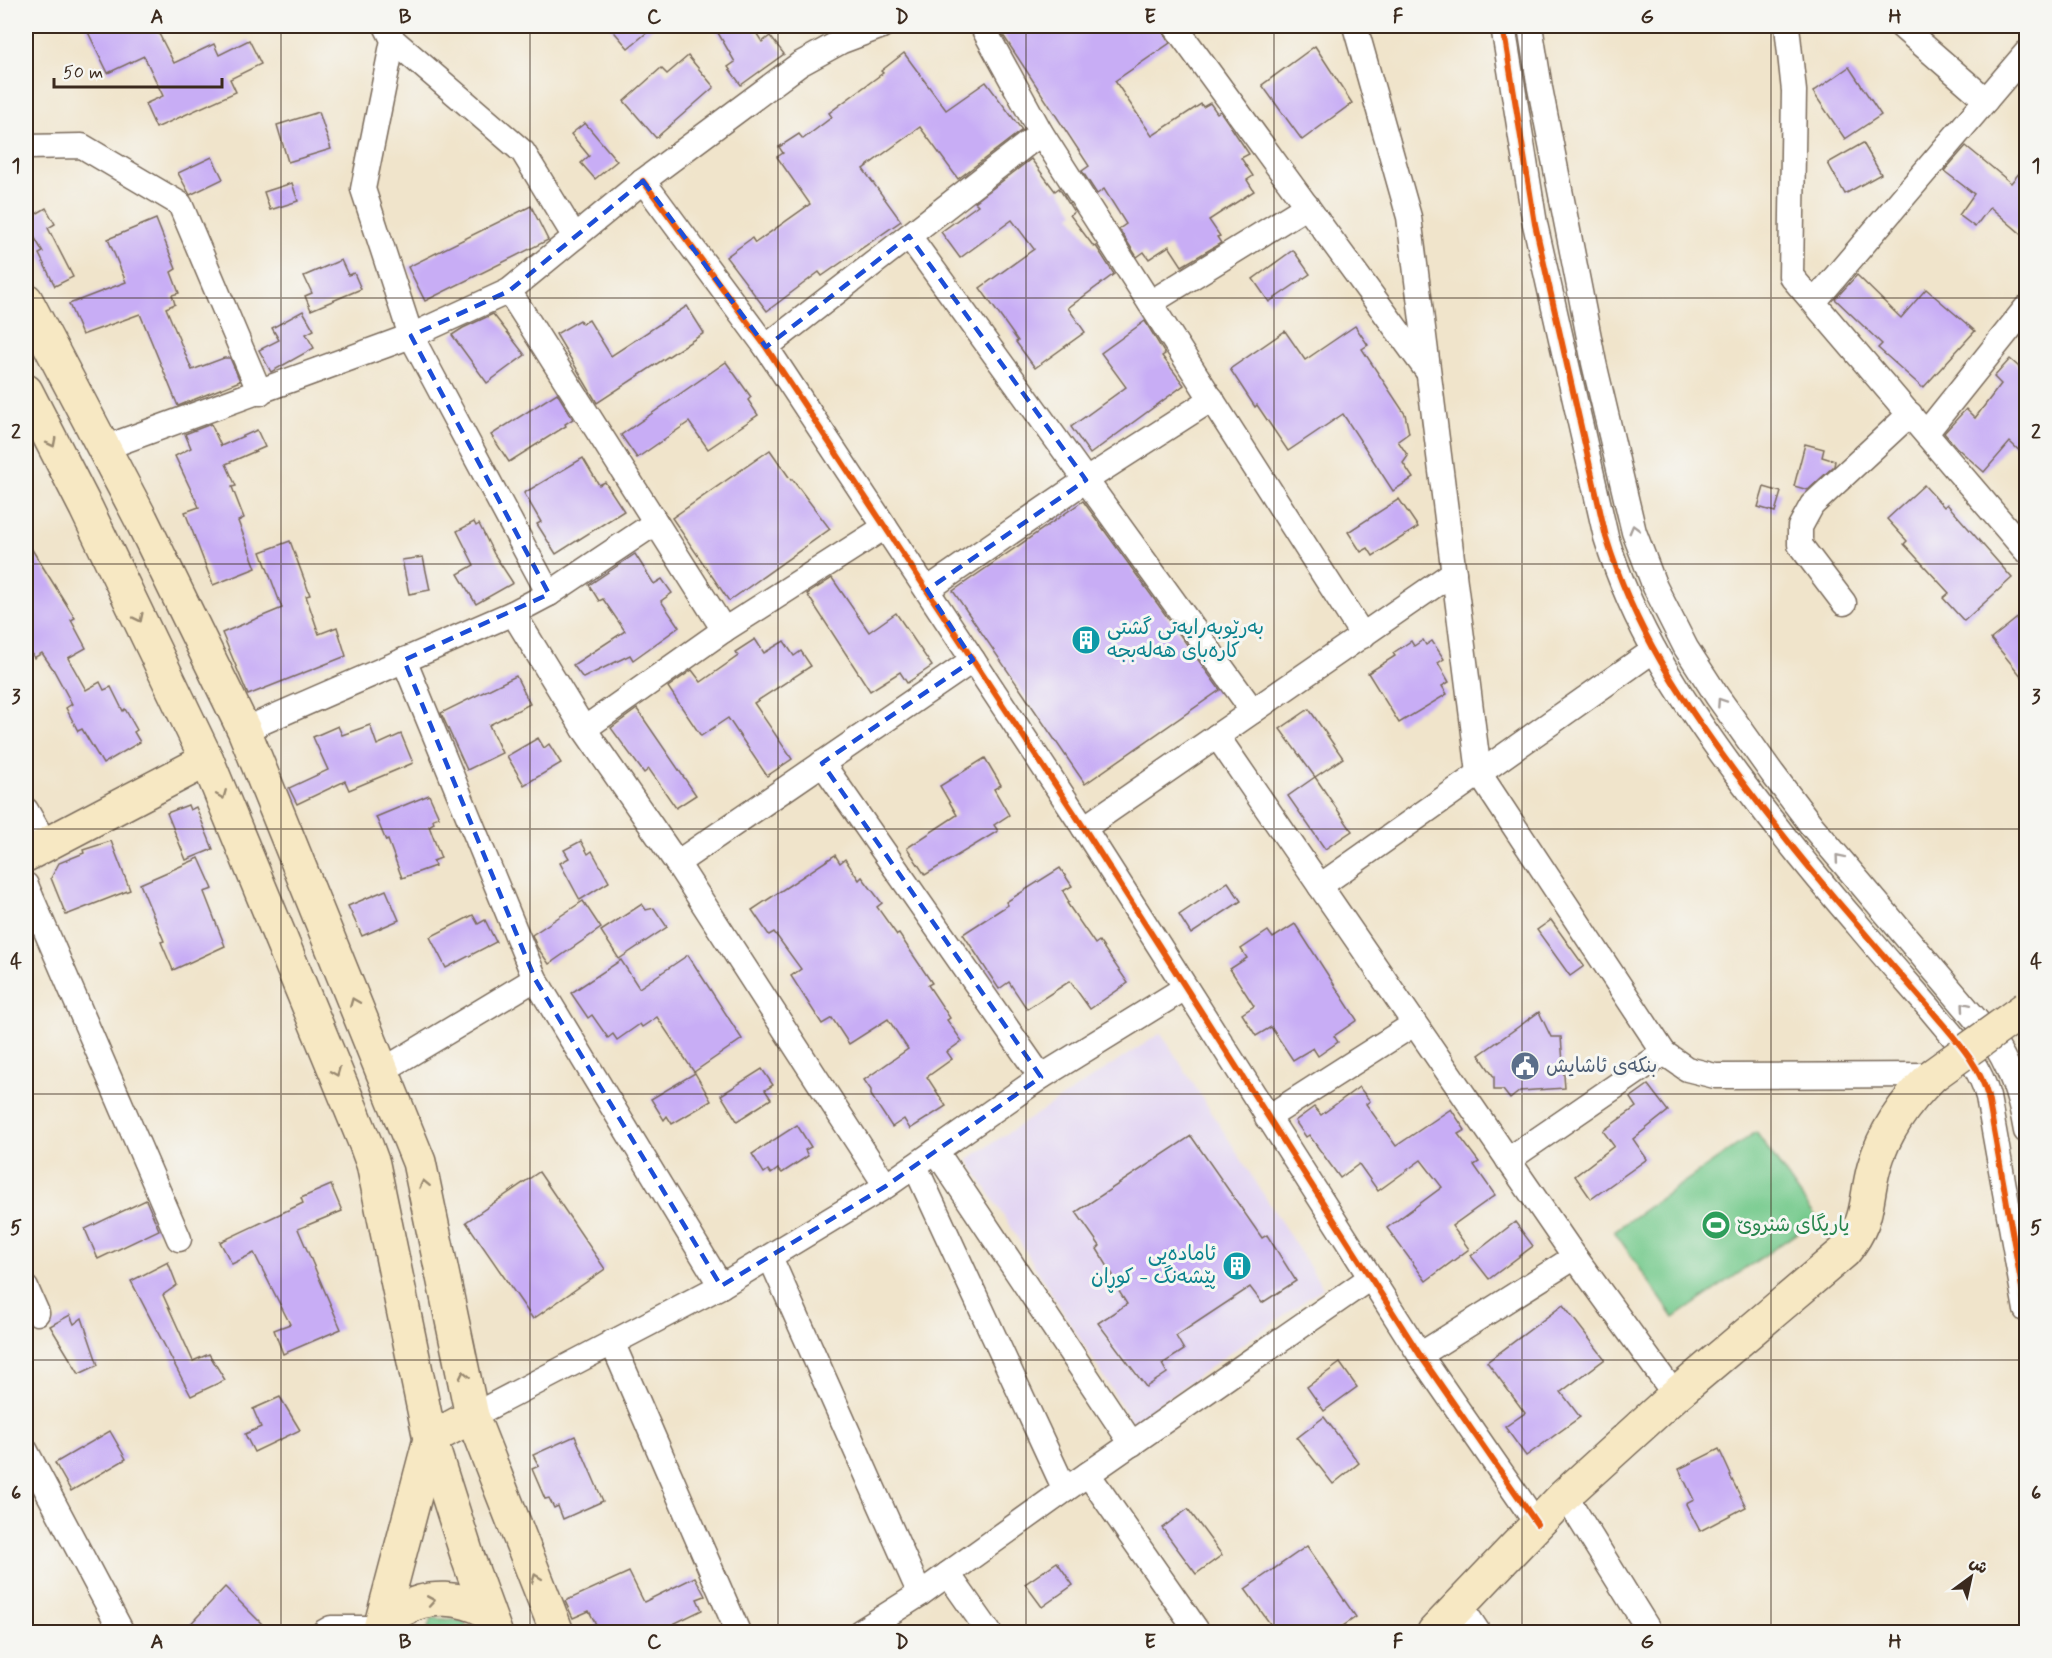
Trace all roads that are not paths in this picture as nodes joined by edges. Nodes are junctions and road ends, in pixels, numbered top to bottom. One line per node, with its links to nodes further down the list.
1 (882, 26): 14 (street)
2 (982, 26): 12 (street)
3 (1175, 26): 15 (street)
4 (1355, 26): 25 (street)
5 (1503, 26): 45 (street)
6 (1530, 26): 52 (street, one-way to 6)
7 (1787, 26): 20 (street)
8 (1901, 26): 11 (street)
9 (390, 33): 17 (street); 23 (street)
10 (2026, 53): 11 (street)
11 (1986, 100): 20 (street)
12 (1041, 134): 16 (street); 21 (street)
13 (26, 147): 26 (street)
14 (643, 181): 17 (street); 24 (street)
15 (1307, 206): 21 (street); 25 (street)
16 (909, 236): 24 (street); 32 (street)
17 (575, 237): 18 (street)
18 (509, 291): 23 (street); 35 (street)
19 (26, 300): 31 (main road)
20 (1814, 302): 29 (street)
21 (1150, 303): 28 (street)
22 (2026, 308): 30 (street)
23 (411, 336): 26 (street); 40 (street)
24 (766, 347): 36 (street)
25 (1431, 376): 38 (street)
26 (260, 393): 31 (street)
27 (26, 394): 34 (main road, one-way to 34)
28 (1212, 399): 32 (street); 44 (street)
29 (1910, 414): 30 (street); 41 (street)
30 (1926, 433): 37 (street)
31 (104, 448): 33 (main road)
32 (1086, 480): 39 (street); 48 (street)
33 (125, 487): 34 (main road); 50 (main road)
34 (86, 508): 53 (main road, one-way to 53)
35 (655, 523): 40 (street); 43 (street)
36 (885, 527): 39 (street); 43 (street)
37 (2026, 551)
38 (1454, 572): 44 (street); 55 (street)
39 (927, 590): 47 (street)
40 (549, 594): 42 (street)
41 (1844, 603)
42 (513, 613): 46 (street); 49 (street)
43 (724, 630): 49 (street)
44 (1363, 636): 48 (street)
45 (1654, 650): 55 (street); 56 (street)
46 (404, 660): 50 (street); 63 (street)
47 (973, 660): 54 (street); 58 (street)
48 (1253, 711): 51 (street)
49 (584, 729): 60 (street)
50 (244, 730): 68 (main road, one-way to 50)
51 (1217, 736): 58 (street); 62 (street)
52 (1762, 759): 56 (street); 72 (street, one-way to 52)
53 (207, 760): 59 (main road); 89 (main road, one-way to 89)
54 (822, 763): 60 (street); 70 (street)
55 (1479, 773): 62 (street); 67 (street)
56 (1738, 776): 83 (street)
57 (26, 810): 59 (street)
58 (1084, 828): 64 (street)
59 (36, 850)
60 (677, 863): 76 (street)
61 (26, 885): 77 (street)
62 (1320, 886): 66 (street)
63 (535, 979): 68 (street); 81 (street)
64 (1185, 988): 70 (street); 71 (street)
65 (2026, 1008): 69 (main road, bridge)
66 (1414, 1024): 71 (street); 74 (street)
67 (1664, 1053): 69 (street); 74 (street)
68 (382, 1071): 88 (main road, one-way to 68)
69 (1933, 1075): 87 (main road)
70 (1041, 1077): 73 (street)
71 (1267, 1118): 80 (street)
72 (2026, 1131)
73 (936, 1151): 75 (street); 90 (street)
74 (1508, 1160): 79 (street)
75 (915, 1166): 76 (street); 93 (street)
76 (886, 1186): 78 (street)
77 (179, 1239)
78 (770, 1257): 81 (street); 97 (street)
79 (1575, 1257): 86 (street); 87 (street)
80 (1370, 1278): 86 (street); 90 (street)
81 (721, 1286): 85 (street)
82 (26, 1288): 84 (street)
83 (2026, 1310)
84 (37, 1313)
85 (612, 1342): 88 (street); 104 (street)
86 (1420, 1355): 95 (street)
87 (1675, 1395): 94 (main road)
88 (472, 1416): 89 (main road); 103 (main road, one-way to 88)
89 (430, 1439): 99 (main road); 100 (main road)
90 (1132, 1444): 92 (street)
91 (26, 1450): 101 (street)
92 (1088, 1474): 93 (street); 107 (street)
93 (1065, 1490): 96 (street)
94 (1565, 1495): 95 (main road); 110 (street)
95 (1537, 1524): 98 (main road)
96 (948, 1574): 97 (street); 106 (street)
97 (920, 1594): 105 (street)
98 (1460, 1605): 108 (main road); 109 (street)
99 (491, 1622): 100 (main road, one-way to 99)
100 (380, 1630): 102 (street)
101 (122, 1632)
102 (324, 1632)
103 (557, 1632)
104 (738, 1632)
105 (861, 1632)
106 (989, 1632)
107 (1198, 1632)
108 (1434, 1632)
109 (1478, 1632)
110 (1650, 1632)

